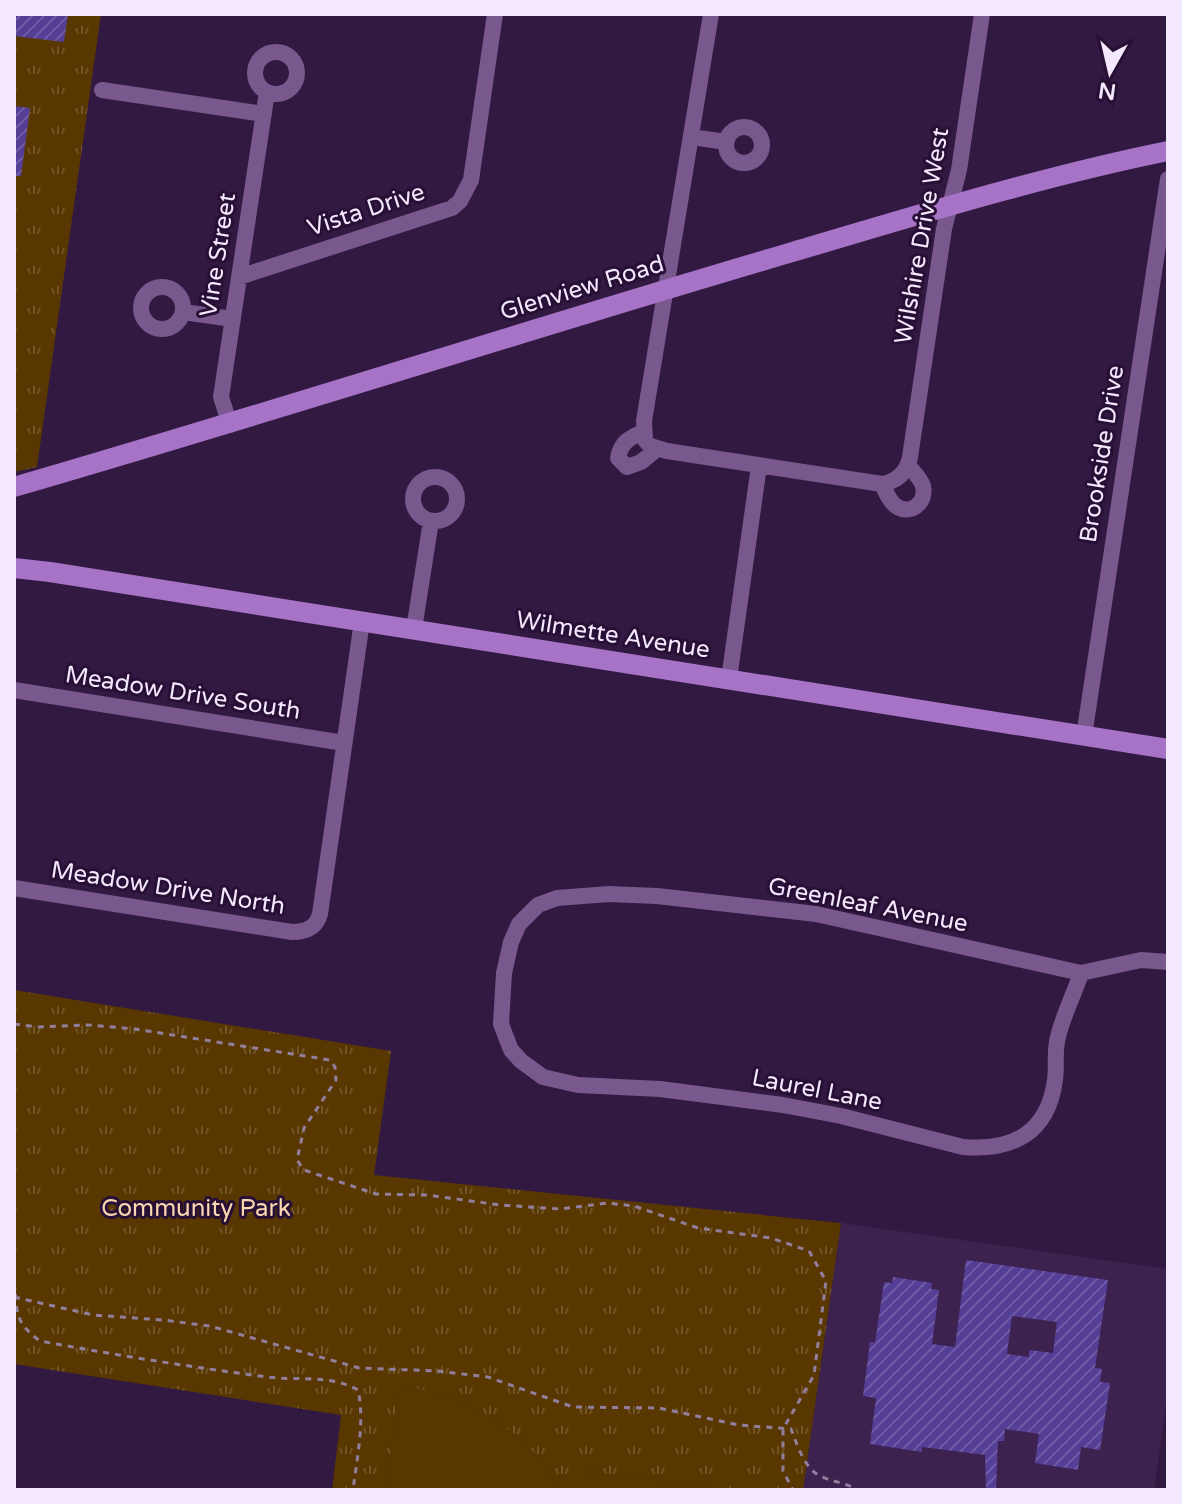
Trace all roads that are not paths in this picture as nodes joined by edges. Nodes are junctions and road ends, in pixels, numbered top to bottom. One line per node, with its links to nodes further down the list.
1 (495, 14): 12 (street, Vista Drive)
2 (711, 14): 7 (street)
3 (982, 14): 11 (street, Wilshire Drive West)
4 (102, 90): 6 (street)
5 (267, 92): 6 (street, Vine Street)
6 (264, 114): 12 (street, Vine Street)
7 (692, 137): 8 (street); 13 (street)
8 (726, 142)
9 (1168, 151): 11 (street, Glenview Road)
10 (1168, 179): 31 (street, Brookside Drive)
11 (949, 206): 13 (street, Glenview Road); 19 (street, Wilshire Drive West)
12 (239, 277): 15 (street, Vine Street)
13 (666, 289): 16 (street, Glenview Road); 17 (street)
14 (183, 312): 15 (street)
15 (233, 319): 16 (street, Vine Street)
16 (230, 425): 22 (street, Glenview Road)
17 (643, 432): 18 (street); 18 (street)
18 (657, 449): 20 (street)
19 (908, 465): 21 (street); 21 (street, Wilshire Drive West)
20 (759, 466): 21 (street); 29 (street)
21 (882, 484)
22 (14, 487)
23 (431, 521): 28 (street)
24 (14, 556): 26 (street, Wilmette Avenue)
25 (14, 568): 26 (street, Wilmette Avenue)
26 (50, 572): 27 (street, Wilmette Avenue)
27 (362, 621): 28 (street, Wilmette Avenue); 32 (street)
28 (414, 629): 29 (street, Wilmette Avenue)
29 (729, 679): 31 (street, Wilmette Avenue)
30 (14, 690): 32 (street, Meadow Drive South)
31 (1084, 736): 33 (street, Wilmette Avenue)
32 (344, 743): 34 (street, Meadow Drive North)
33 (1168, 749)
34 (14, 888)
35 (1168, 962): 37 (street, Greenleaf Avenue)
36 (504, 973): 37 (street, Greenleaf Avenue); 37 (street, Laurel Lane)
37 (1081, 973)

